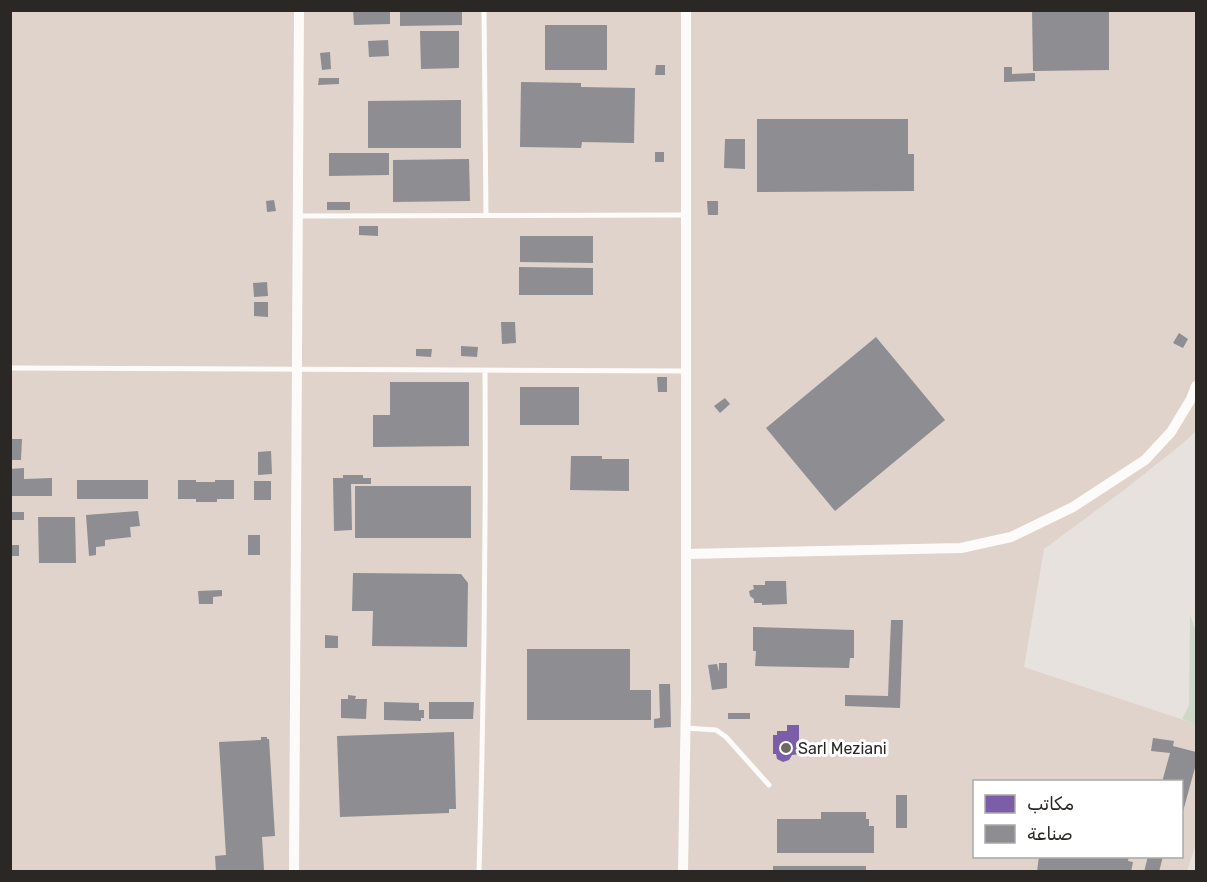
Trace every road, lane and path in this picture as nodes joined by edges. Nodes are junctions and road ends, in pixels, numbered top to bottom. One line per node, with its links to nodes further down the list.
1 (299, 10): 6 (street)
2 (484, 10): 4 (lane)
3 (686, 10): 5 (street)
4 (486, 215): 5 (lane); 6 (lane)
5 (685, 215): 10 (street)
6 (297, 216): 8 (street)
7 (10, 368): 8 (lane)
8 (297, 369): 9 (lane); 15 (street)
9 (485, 370): 10 (lane); 16 (lane)
10 (686, 371): 12 (street)
11 (1197, 386): 12 (street)
12 (686, 554): 13 (street)
13 (686, 728): 14 (lane); 17 (street)
14 (769, 785)
15 (294, 872)
16 (479, 872)
17 (683, 872)

